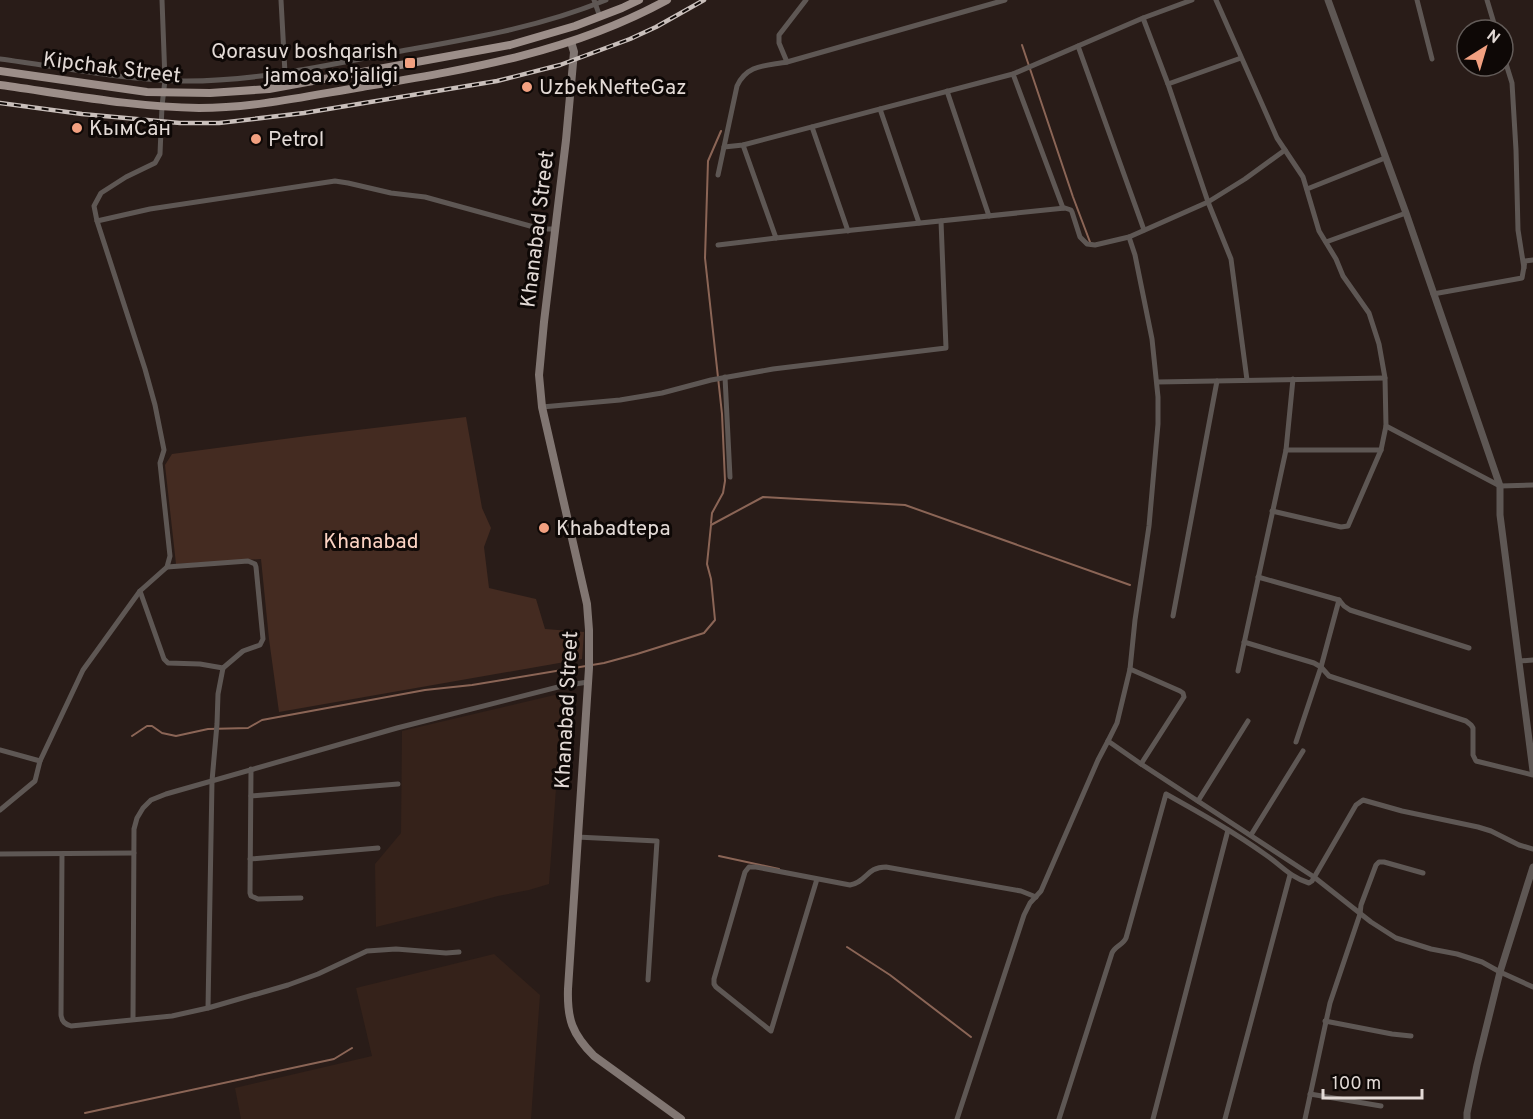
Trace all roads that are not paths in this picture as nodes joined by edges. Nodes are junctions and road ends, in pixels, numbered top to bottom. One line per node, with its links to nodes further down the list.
1 (162, 0): 29 (street)
2 (281, 0): 26 (street)
3 (606, 0): 13 (street)
4 (639, 0): 14 (main road, Kipchak Street)
5 (667, 0): 18 (main road)
6 (806, 0): 24 (street)
7 (1005, 0): 24 (street)
8 (1192, 0): 15 (street)
9 (1216, 0): 21 (street)
10 (1328, 0): 40 (street)
11 (1417, 0): 23 (street)
12 (1487, 0): 16 (street)
13 (595, 2): 14 (street); 26 (street)
14 (600, 17): 17 (main road, Kipchak Street); 18 (main road)
15 (1143, 18): 20 (street); 30 (street)
16 (1492, 18)
17 (567, 29): 19 (main road); 33 (main road, Kipchak Street)
18 (604, 30): 19 (main road)
19 (571, 42): 34 (main road); 50 (main road, Khanabad Street)
20 (1078, 46): 27 (street); 52 (street)
21 (1241, 58): 30 (street); 39 (street)
22 (0, 59): 29 (street)
23 (1432, 59)
24 (787, 62): 38 (street)
25 (0, 71): 33 (main road, Kipchak Street)
26 (285, 73): 29 (street)
27 (1013, 74): 32 (street); 44 (street)
28 (1510, 78): 58 (street)
29 (165, 80): 33 (street)
30 (1168, 84): 43 (street)
31 (0, 85): 34 (main road)
32 (947, 92): 35 (street); 46 (street)
33 (163, 93): 34 (street)
34 (162, 106): 47 (street)
35 (880, 109): 36 (street); 49 (street)
36 (812, 127): 37 (street); 51 (street)
37 (743, 145): 38 (street); 54 (street)
38 (724, 147): 41 (street)
39 (1285, 150): 42 (street); 43 (street)
40 (1385, 158): 42 (street); 45 (street)
41 (718, 175)
42 (1307, 189): 55 (street)
43 (1208, 202): 52 (street); 63 (street)
44 (1062, 208): 46 (street); 53 (street)
45 (1406, 213): 55 (street); 59 (street)
46 (989, 216): 48 (street)
47 (97, 221): 50 (street); 74 (street)
48 (941, 221): 49 (street); 60 (street)
49 (919, 223): 51 (street)
50 (555, 229): 66 (main road, Khanabad Street)
51 (848, 231): 54 (street)
52 (1144, 231): 53 (street)
53 (1129, 237): 65 (street)
54 (776, 238): 56 (street)
55 (1326, 242): 61 (street)
56 (718, 245)
57 (1533, 260): 58 (street)
58 (1524, 268): 59 (street)
59 (1433, 294): 72 (street)
60 (725, 377): 66 (street); 70 (street)
61 (1384, 378): 62 (street); 67 (street)
62 (1293, 379): 63 (street); 68 (street)
63 (1246, 380): 64 (street)
64 (1217, 381): 65 (street); 78 (street)
65 (1157, 382): 85 (street)
66 (542, 407): 87 (main road, Khanabad Street)
67 (1386, 426): 69 (street); 72 (street)
68 (1286, 450): 69 (street); 73 (street)
69 (1381, 450): 73 (street)
70 (730, 477)
71 (1533, 485): 72 (street)
72 (1500, 486): 82 (street)
73 (1272, 512): 75 (street)
74 (167, 567): 76 (street); 84 (street)
75 (1258, 577): 77 (street); 79 (street)
76 (140, 591): 84 (street); 93 (street)
77 (1339, 600): 80 (street); 83 (street)
78 (1173, 616)
79 (1244, 642): 83 (street); 86 (street)
80 (1469, 648)
81 (1533, 660): 82 (street)
82 (1519, 661): 96 (street)
83 (1321, 667): 90 (street); 96 (street)
84 (223, 668): 97 (street)
85 (1130, 669): 89 (street); 94 (street)
86 (1238, 671)
87 (588, 682): 95 (street); 106 (main road, Khanabad Street)
88 (1248, 721): 102 (street)
89 (1108, 741): 94 (street); 118 (street)
90 (1296, 742)
91 (0, 750): 93 (street)
92 (1303, 751): 105 (street)
93 (39, 761): 103 (street)
94 (1141, 764): 98 (street)
95 (251, 769): 97 (street); 101 (street)
96 (1533, 773)
97 (212, 780): 109 (street); 125 (street)
98 (1169, 782): 100 (street); 102 (street)
99 (398, 784): 101 (street)
100 (1166, 794): 104 (street); 133 (street)
101 (251, 796): 112 (street)
102 (1198, 801): 105 (street)
103 (0, 810)
104 (1228, 830): 115 (street); 134 (street)
105 (1251, 835): 116 (street)
106 (577, 837): 123 (street); 131 (main road, Khanabad Street)
107 (378, 848): 112 (street)
108 (1533, 849): 116 (street)
109 (134, 853): 111 (street); 126 (street)
110 (0, 854): 111 (street)
111 (62, 854): 126 (street)
112 (250, 858): 119 (street)
113 (1533, 867): 122 (street)
114 (1423, 873): 120 (street)
115 (1290, 875): 116 (street); 135 (street)
116 (1314, 877): 120 (street)
117 (817, 879): 117 (street); 118 (street)
118 (1036, 897): 132 (street)
119 (301, 898)
120 (1360, 914): 122 (street); 127 (street)
121 (459, 952): 125 (street)
122 (1500, 972): 124 (street); 137 (street)
123 (648, 980)
124 (1533, 987)
125 (208, 1008): 126 (street)
126 (133, 1019)
127 (1325, 1021): 128 (street); 129 (street)
128 (1411, 1036)
129 (1310, 1094): 130 (street); 136 (street)
130 (1381, 1106)
131 (681, 1119)
132 (957, 1119)
133 (1059, 1119)
134 (1153, 1119)
135 (1225, 1119)
136 (1305, 1119)
137 (1467, 1119)

